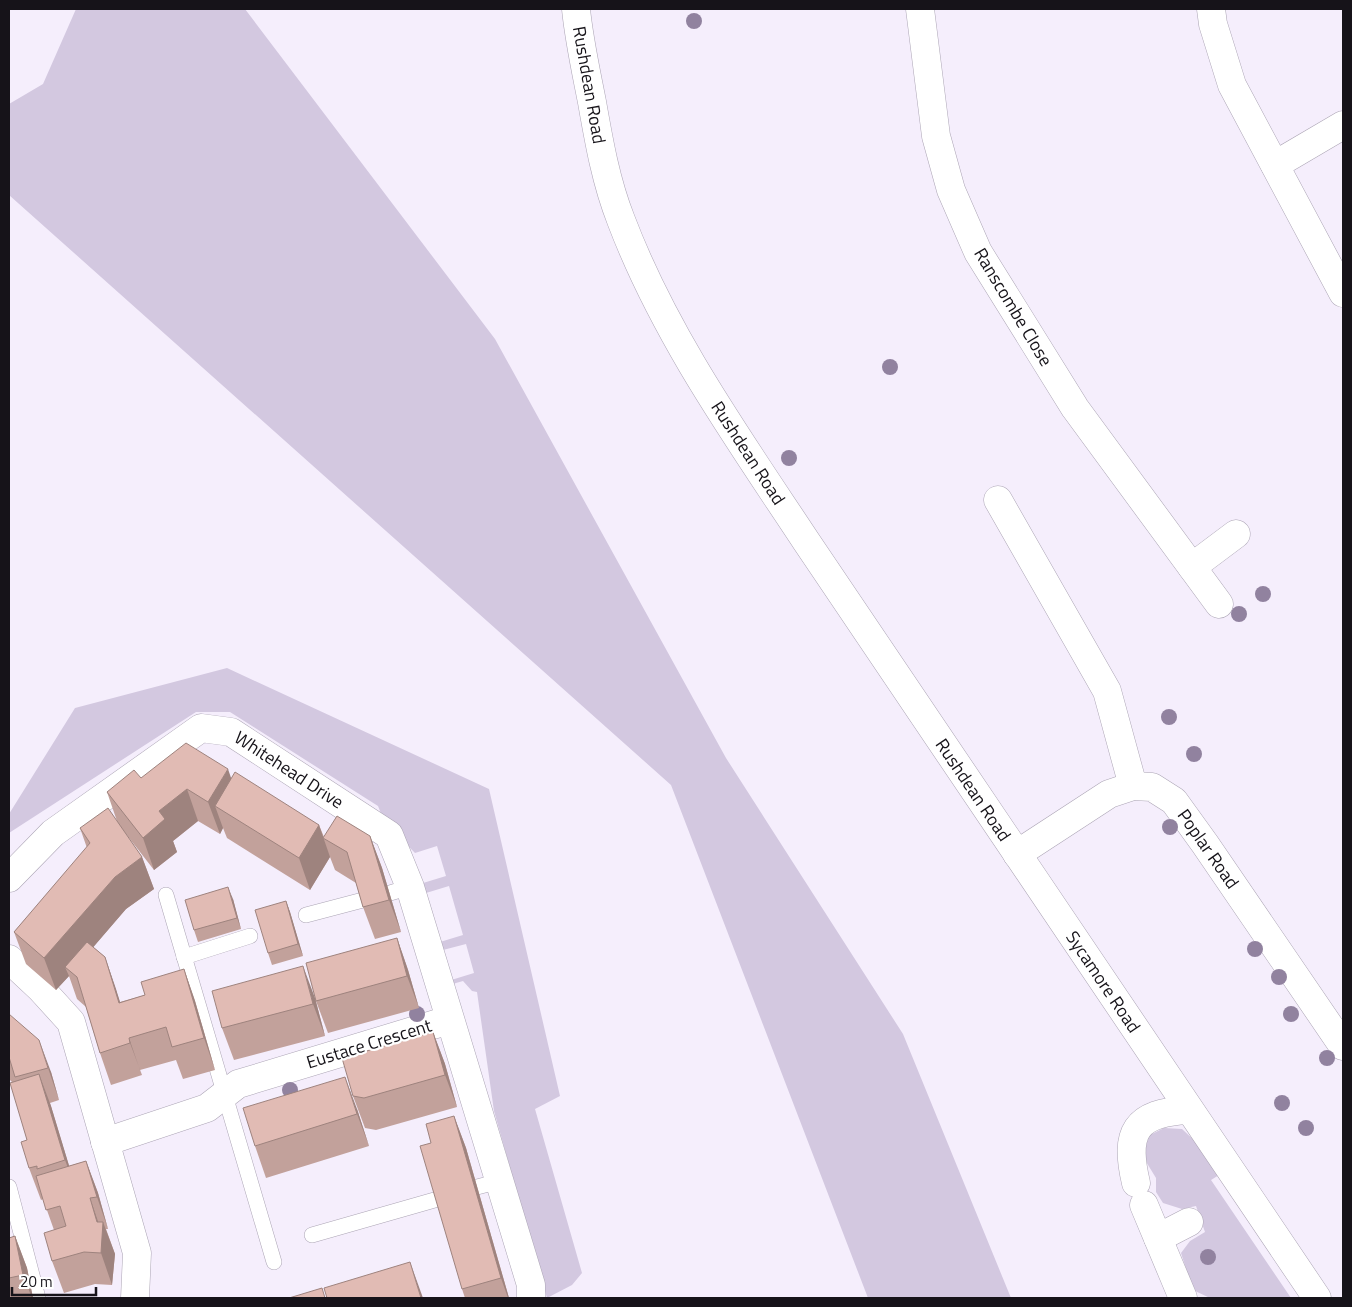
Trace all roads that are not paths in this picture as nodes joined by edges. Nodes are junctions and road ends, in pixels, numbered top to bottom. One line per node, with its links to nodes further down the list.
1 (576, 9): 12 (street, Rushdean Road)
2 (920, 9): 9 (street, Ranscombe Close)
3 (1211, 9): 5 (street)
4 (1343, 125): 5 (street)
5 (1275, 165): 6 (street)
6 (1343, 293)
7 (998, 500): 11 (street)
8 (1236, 534): 9 (street)
9 (1192, 567): 10 (street, Ranscombe Close)
10 (1219, 604)
11 (1133, 786): 12 (street, Poplar Road); 21 (street, Poplar Road)
12 (1017, 854): 23 (street, Sycamore Road)
13 (9, 878): 20 (street, Whitehead Drive)
14 (166, 896): 18 (lane)
15 (363, 900): 16 (lane)
16 (306, 915)
17 (250, 936): 18 (lane)
18 (184, 957): 22 (lane)
19 (9, 960): 24 (street)
20 (449, 1020): 22 (street, Eustace Crescent); 33 (street, Eustace Crescent)
21 (1343, 1046)
22 (224, 1094): 24 (street, Eustace Crescent); 30 (lane)
23 (1188, 1110): 29 (street); 35 (street, Sycamore Road)
24 (105, 1142): 32 (street)
25 (9, 1187): 31 (lane)
26 (438, 1199): 28 (lane)
27 (1189, 1222): 29 (street)
28 (312, 1235)
29 (1158, 1238): 34 (street)
30 (274, 1262)
31 (38, 1298)
32 (135, 1298)
33 (532, 1298)
34 (1183, 1298)
35 (1317, 1298)

